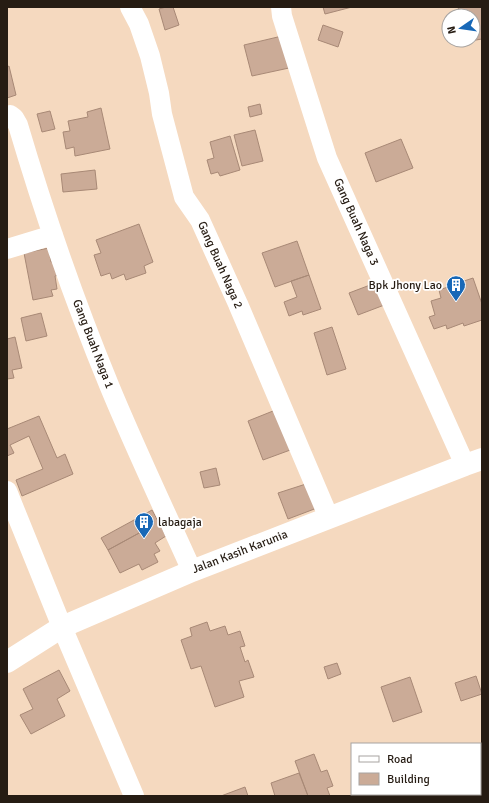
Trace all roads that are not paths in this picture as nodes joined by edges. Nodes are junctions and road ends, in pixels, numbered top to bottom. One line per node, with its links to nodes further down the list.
1 (130, 7): 8 (street, Gang Buah Naga 2)
2 (281, 12): 6 (street, Gang Buah Naga 3)
3 (7, 116): 4 (street, Gang Buah Naga 1)
4 (53, 235): 5 (street); 9 (street, Gang Buah Naga 1)
5 (7, 249)
6 (474, 462): 8 (street, Jalan Kasih Karunia)
7 (7, 491): 10 (street)
8 (329, 518): 9 (street, Jalan Kasih Karunia)
9 (192, 570): 10 (street, Jalan Kasih Karunia)
10 (62, 627): 11 (street, Jalan Kasih Karunia); 12 (street)
11 (7, 662)
12 (134, 796)

